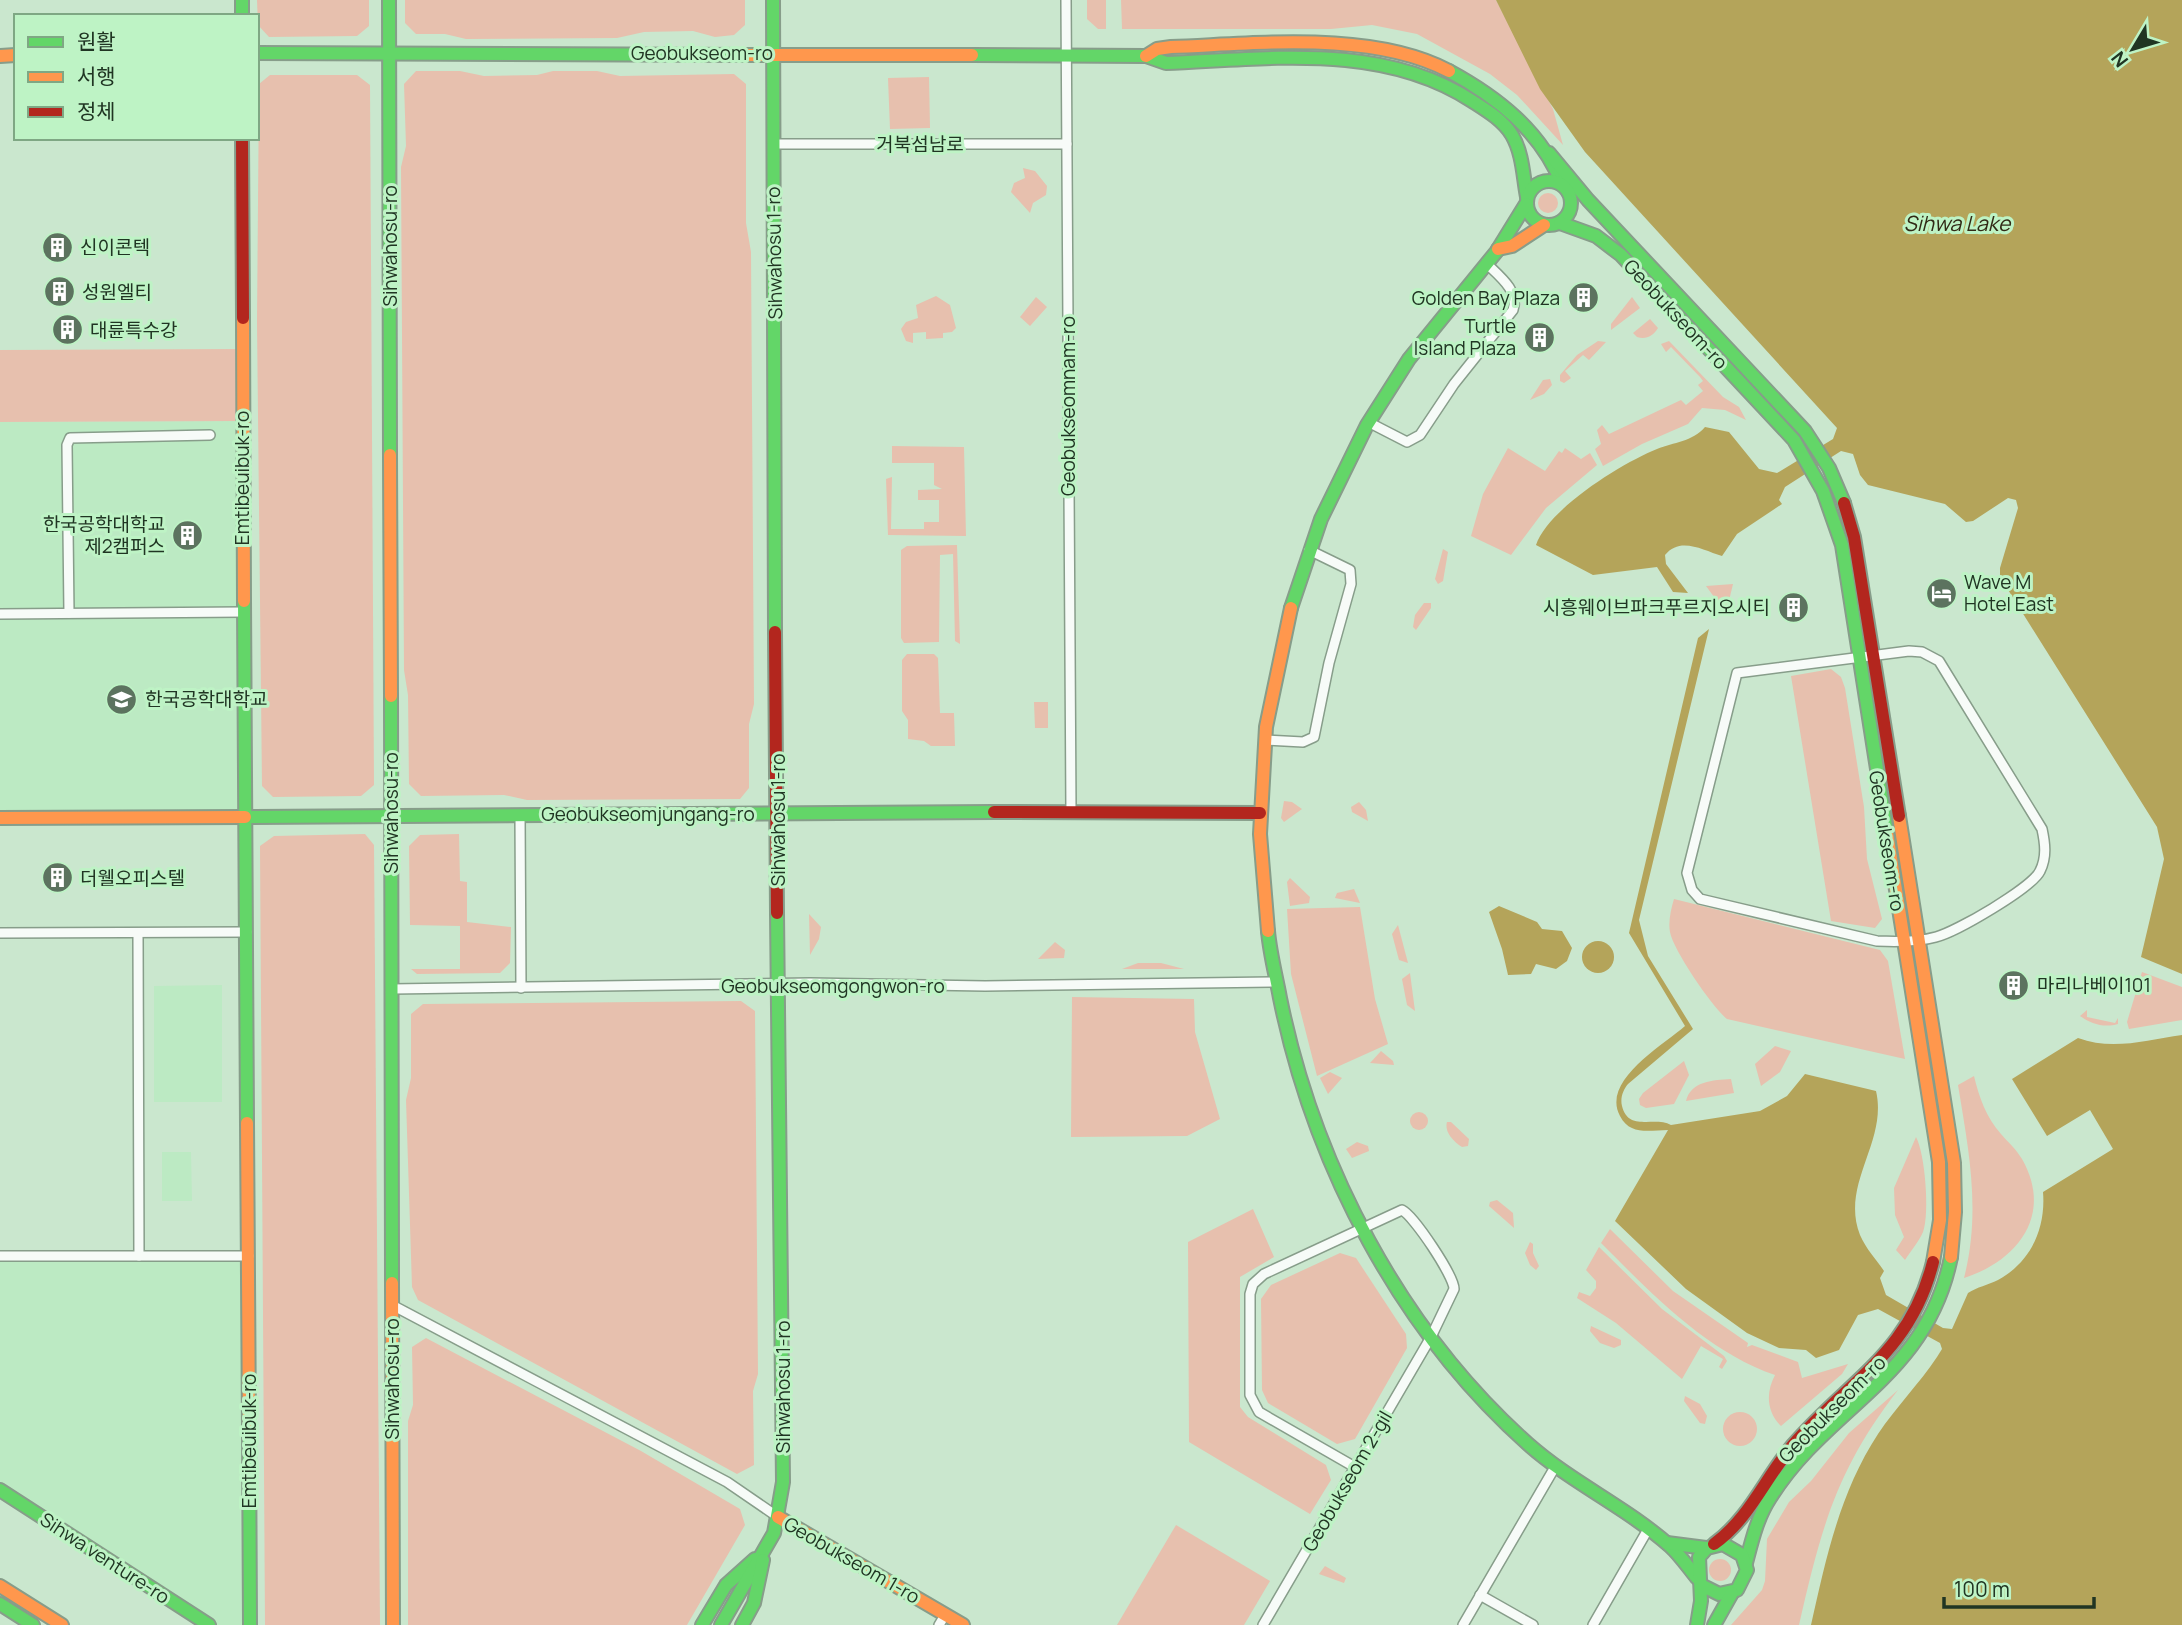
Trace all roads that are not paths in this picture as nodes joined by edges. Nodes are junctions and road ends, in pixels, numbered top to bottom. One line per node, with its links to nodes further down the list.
1 (388, 0): 6 (street, Sihwahosu-ro)
2 (773, 0): 5 (street, Sihwahosu 1-ro)
3 (1066, 0): 7 (street, Geobukseomnam-ro)
4 (259, 53): 6 (street, Geobukseom-ro)
5 (773, 53): 6 (street, Geobukseom-ro); 7 (street, Geobukseom-ro); 10 (street, Sihwahosu 1-ro)
6 (389, 54): 37 (street, Sihwahosu-ro)
7 (1068, 56): 8 (street, Geobukseom-ro); 11 (street, Geobukseomnam-ro)
8 (1146, 56): 12 (street); 13 (street)
9 (242, 140): 27 (street, Emtibeuibuk-ro)
10 (773, 144): 11 (street, 거북섬남로); 34 (street, Sihwahosu 1-ro)
11 (1067, 144): 33 (street, Geobukseomnam-ro)
12 (1549, 153): 14 (street); 16 (street)
13 (1524, 179): 15 (street); 17 (street)
14 (1565, 187): 15 (street); 16 (street); 18 (street)
15 (1527, 200): 17 (street); 19 (street)
16 (1588, 200): 30 (street)
17 (1513, 221): 22 (street)
18 (1560, 223): 19 (street); 20 (street, Geobukseom-ro)
19 (1545, 225): 21 (street)
20 (1578, 230): 21 (street); 31 (street, Geobukseom-ro)
21 (1532, 234): 22 (street)
22 (1498, 249): 23 (street)
23 (1486, 263): 24 (street); 24 (street)
24 (1370, 423): 26 (street)
25 (210, 435): 28 (street)
26 (1309, 550): 32 (street); 32 (street)
27 (243, 612): 28 (street); 39 (street, Emtibeuibuk-ro)
28 (69, 613): 29 (street)
29 (0, 614)
30 (1872, 654): 31 (street); 43 (street); 43 (street)
31 (1858, 655): 44 (street, Geobukseom-ro); 44 (street)
32 (1266, 740): 35 (street)
33 (1071, 812): 34 (street, Geobukseomjungang-ro); 35 (street, Geobukseomjungang-ro)
34 (778, 813): 36 (street, Geobukseomjungang-ro); 46 (street, Sihwahosu 1-ro)
35 (1260, 813): 45 (street)
36 (520, 815): 37 (street, Geobukseomjungang-ro); 47 (street)
37 (390, 817): 39 (street, Geobukseomjungang-ro); 48 (street, Sihwahosu-ro)
38 (0, 818): 39 (street)
39 (245, 818): 40 (street, Emtibeuibuk-ro)
40 (247, 932): 42 (street); 52 (street, Emtibeuibuk-ro)
41 (0, 933): 42 (street)
42 (138, 934): 51 (street)
43 (1918, 940): 44 (street); 63 (street)
44 (1903, 942): 61 (street, Geobukseom-ro)
45 (1274, 982): 46 (street, Geobukseomgongwon-ro); 49 (street)
46 (778, 985): 47 (street, Geobukseomgongwon-ro); 58 (street, Sihwahosu 1-ro)
47 (521, 988): 48 (street, Geobukseomgongwon-ro)
48 (392, 989): 53 (street, Sihwahosu-ro)
49 (1362, 1229): 54 (street); 54 (street, Geobukseom 2-gil); 55 (street, Geobukseom 2-gil)
50 (0, 1256): 51 (street)
51 (139, 1256): 52 (street)
52 (249, 1256): 73 (street, Emtibeuibuk-ro)
53 (391, 1306): 58 (street); 74 (street, Sihwahosu-ro)
54 (1431, 1337): 55 (street, Geobukseom 2-gil); 56 (street)
55 (1353, 1466): 79 (street, Geobukseom 2-gil)
56 (1555, 1467): 59 (street); 67 (street)
57 (0, 1490): 72 (street, Sihwa venture-ro)
58 (778, 1517): 62 (street, Sihwahosu 1-ro); 69 (street, Geobukseom 1-ro)
59 (1647, 1531): 60 (street); 82 (street)
60 (1667, 1544): 61 (street); 64 (street)
61 (1710, 1546): 63 (street); 64 (street)
62 (765, 1550): 75 (street); 76 (street, Sihwahosu 1-ro); 77 (street)
63 (1746, 1563): 66 (street)
64 (1699, 1581): 66 (street); 83 (street)
65 (0, 1586): 71 (street)
66 (1732, 1593): 84 (street)
67 (1480, 1595): 80 (street); 81 (street)
68 (0, 1604): 70 (street)
69 (942, 1620): 78 (street, Geobukseom 1-ro)
70 (33, 1625)
71 (62, 1625)
72 (209, 1625)
73 (250, 1625)
74 (393, 1625)
75 (702, 1625)
76 (720, 1625)
77 (742, 1625)
78 (963, 1625)
79 (1263, 1625)
80 (1463, 1625)
81 (1534, 1625)
82 (1594, 1625)
83 (1698, 1625)
84 (1714, 1625)

